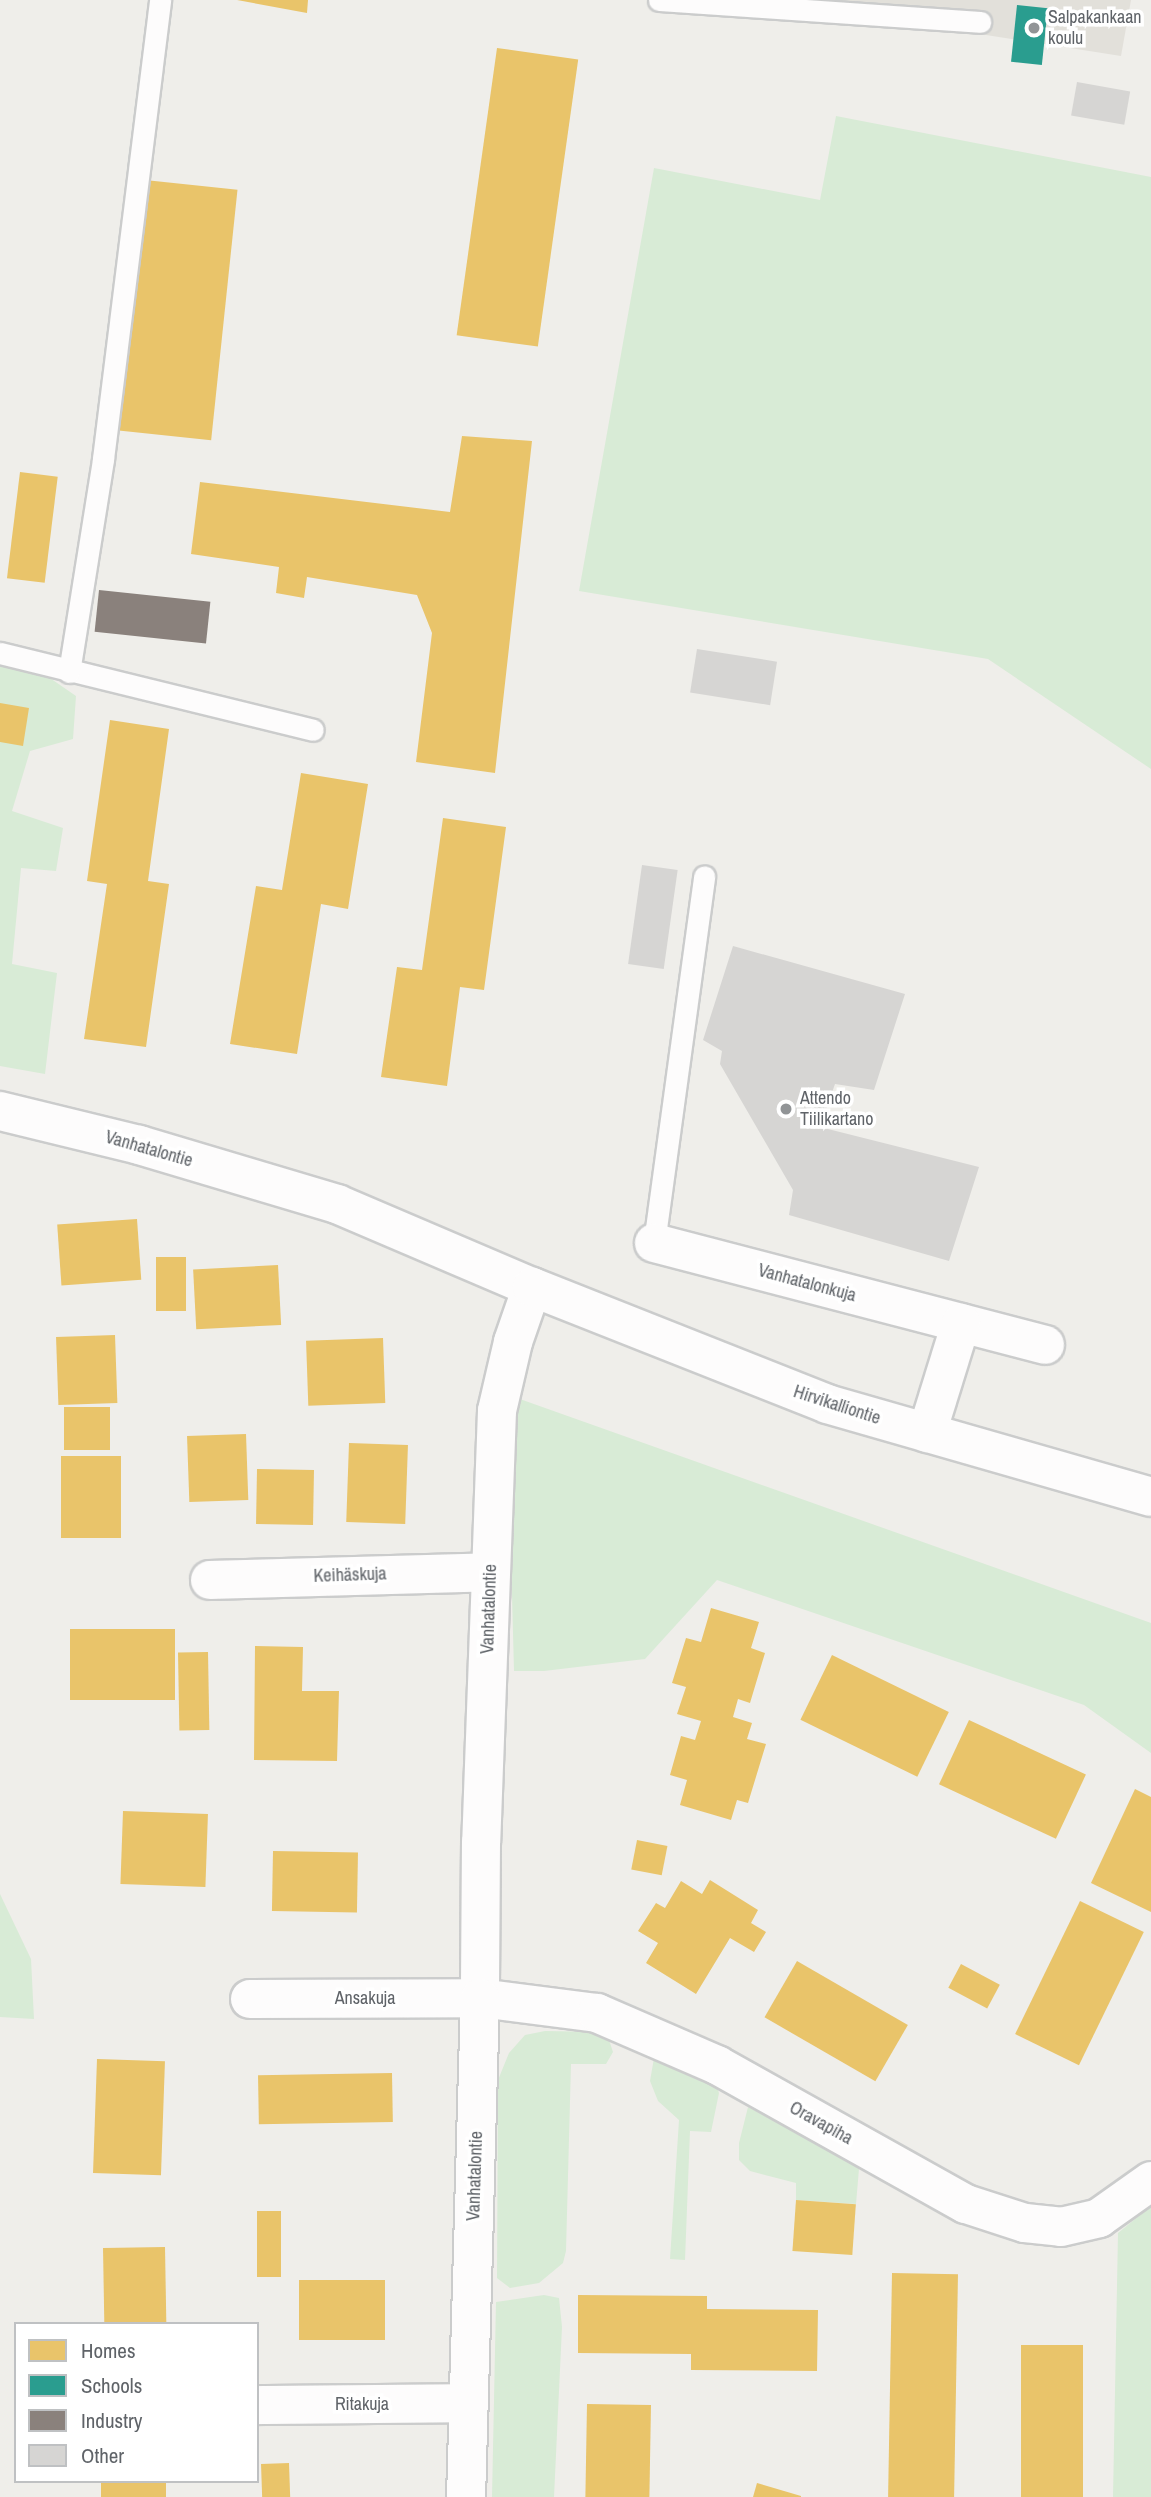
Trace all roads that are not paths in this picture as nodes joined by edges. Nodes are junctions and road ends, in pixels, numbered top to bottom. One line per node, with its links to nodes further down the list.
1 (160, 0): 5 (lane)
2 (659, 0): 3 (lane)
3 (980, 22)
4 (0, 653): 5 (lane)
5 (69, 672): 6 (lane)
6 (313, 730)
7 (704, 876): 9 (lane)
8 (0, 1111): 10 (street, Vanhatalontie)
9 (654, 1243): 11 (street, Vanhatalonkuja)
10 (532, 1287): 13 (street, Hirvikalliontie); 15 (street, Vanhatalontie)
11 (961, 1323): 12 (street, Vanhatalonkuja); 13 (street)
12 (1045, 1345)
13 (927, 1433): 14 (street, Hirvikalliontie)
14 (1151, 1497)
15 (490, 1572): 16 (street, Keihäskuja); 17 (street, Vanhatalontie)
16 (210, 1580)
17 (480, 1998): 18 (street, Ansakuja); 19 (street, Oravapiha); 20 (street, Vanhatalontie)
18 (250, 1999)
19 (1151, 2181)
20 (468, 2403): 21 (street, Ritakuja); 22 (street, Vanhatalontie)
21 (259, 2404)
22 (466, 2497)

